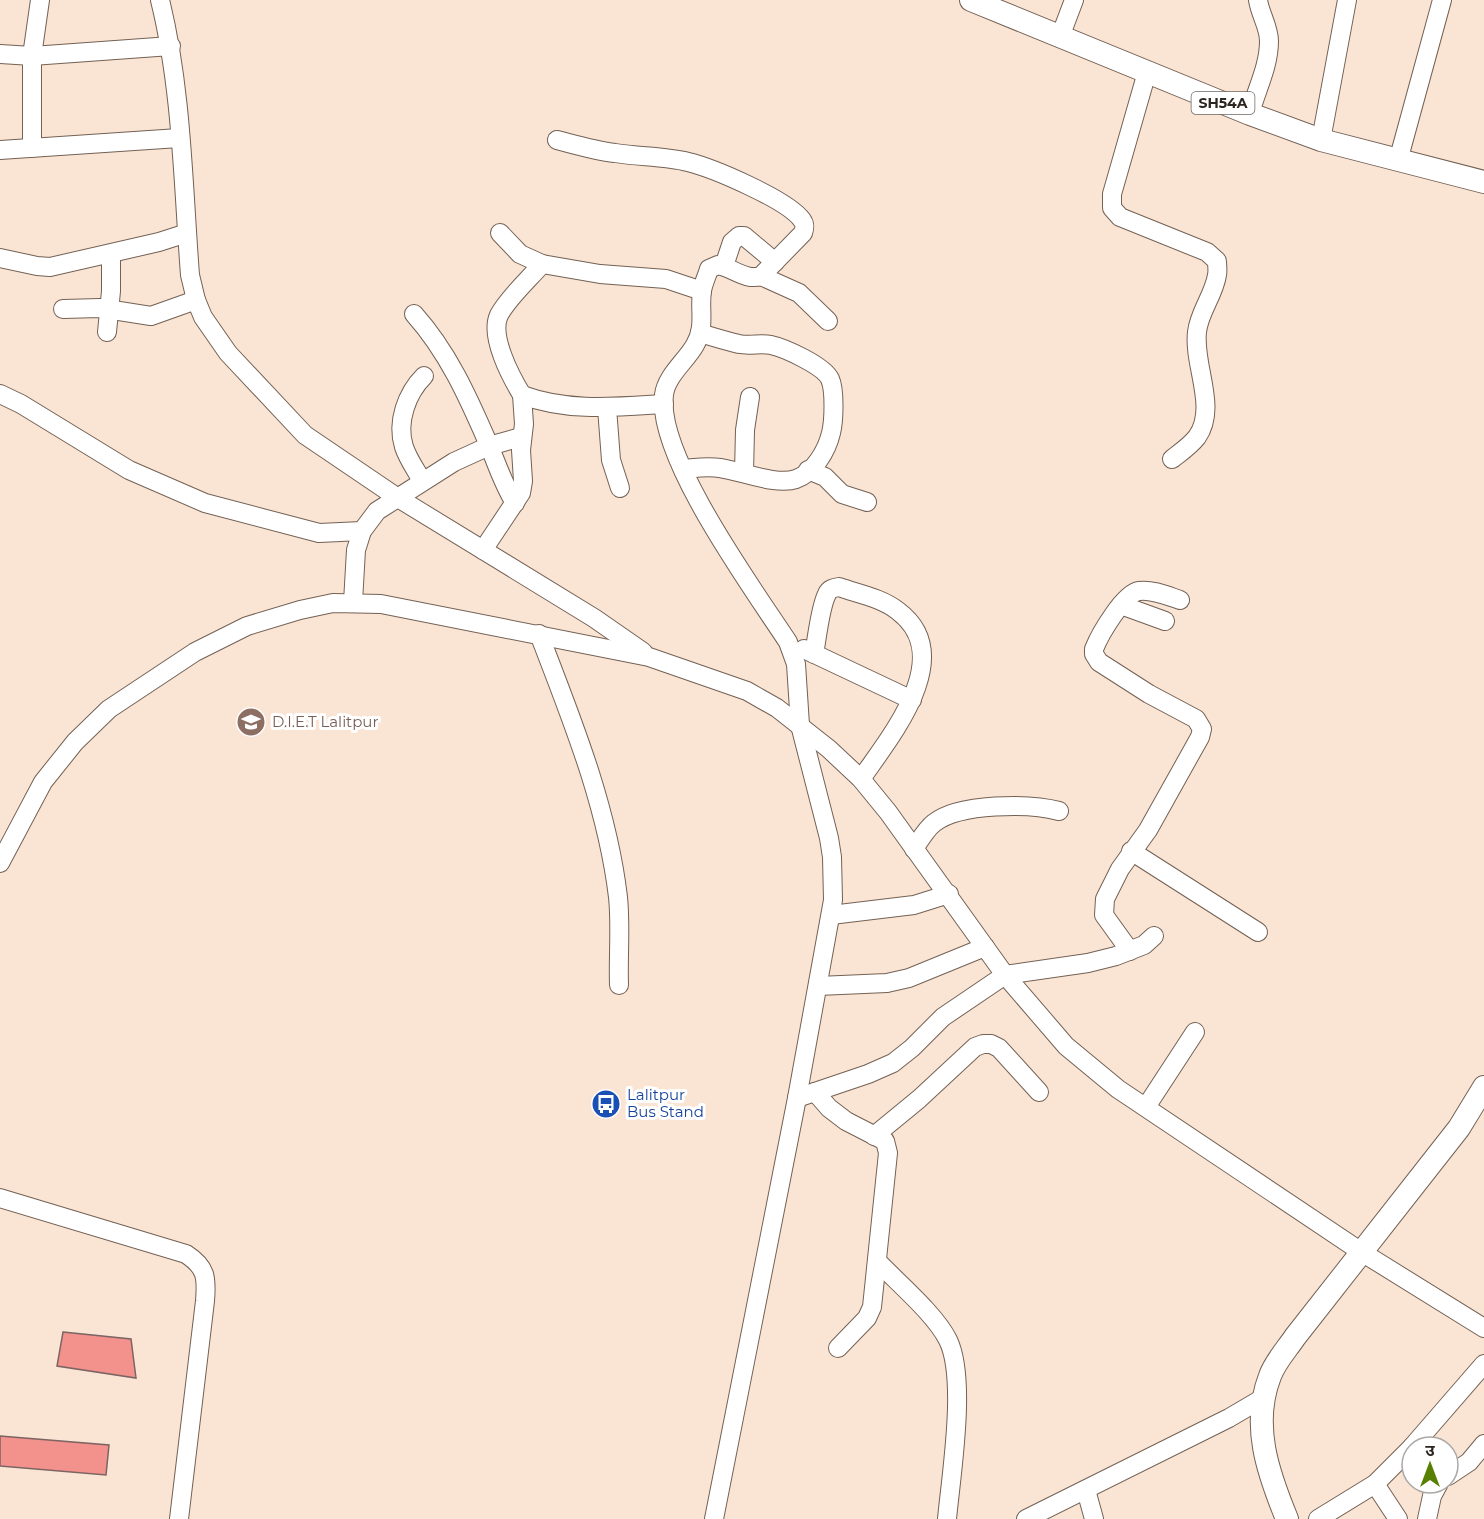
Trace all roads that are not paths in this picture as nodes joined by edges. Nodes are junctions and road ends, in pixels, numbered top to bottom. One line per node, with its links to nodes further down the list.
1 (40, 0): 12 (street)
2 (160, 0): 10 (street)
3 (971, 0): 8 (main road, SH54A)
4 (1074, 0): 9 (street)
5 (1258, 0): 14 (street)
6 (1347, 0): 17 (street)
7 (1442, 0): 20 (street)
8 (1003, 6): 9 (main road, SH54A)
9 (1060, 37): 13 (main road, SH54A)
10 (171, 46): 12 (street); 15 (street)
11 (0, 54): 12 (street)
12 (32, 56): 18 (street)
13 (1147, 72): 14 (main road, SH54A); 46 (street)
14 (1250, 114): 17 (main road, SH54A)
15 (179, 138): 18 (street); 22 (street)
16 (557, 140): 26 (street)
17 (1321, 140): 20 (main road, SH54A)
18 (32, 147): 19 (street)
19 (0, 150)
20 (1398, 161): 21 (main road, SH54A)
21 (1484, 183)
22 (187, 232): 24 (street); 31 (street)
23 (500, 233): 27 (street)
24 (111, 254): 25 (street); 33 (street)
25 (0, 258)
26 (774, 262): 28 (street); 29 (street)
27 (542, 264): 30 (street); 40 (street)
28 (724, 266): 29 (street); 30 (street)
29 (760, 276): 35 (street)
30 (702, 291): 37 (street)
31 (196, 300): 33 (street); 52 (street)
32 (63, 309): 33 (street)
33 (110, 310): 36 (street)
34 (414, 314): 45 (street)
35 (828, 321)
36 (106, 332)
37 (700, 333): 42 (street); 48 (street)
38 (424, 376): 50 (street)
39 (0, 394): 55 (street)
40 (522, 395): 43 (street); 44 (street)
41 (750, 397): 49 (street)
42 (664, 404): 43 (street); 47 (street)
43 (607, 408): 51 (street)
44 (521, 437): 45 (street); 54 (street)
45 (489, 446): 50 (street); 54 (street)
46 (1172, 459)
47 (683, 469): 49 (street); 62 (street)
48 (808, 470): 49 (street); 53 (street)
49 (744, 473)
50 (422, 481): 52 (street)
51 (620, 488)
52 (398, 498): 55 (street); 56 (street)
53 (867, 502)
54 (515, 503): 56 (street)
55 (362, 531): 58 (street)
56 (483, 550): 64 (street)
57 (1180, 600): 59 (street)
58 (353, 602): 61 (street); 71 (street)
59 (1121, 605): 60 (street); 70 (street)
60 (1165, 621)
61 (539, 634): 64 (street); 79 (street)
62 (788, 642): 63 (street); 66 (street)
63 (814, 654): 65 (street); 65 (street)
64 (649, 657): 66 (street)
65 (912, 700): 67 (street)
66 (800, 725): 67 (street); 73 (street)
67 (861, 779): 69 (street)
68 (1059, 811): 69 (street)
69 (914, 849): 72 (street)
70 (1131, 851): 74 (street); 77 (street)
71 (0, 863)
72 (949, 894): 73 (street); 76 (street)
73 (831, 915): 80 (street)
74 (1258, 932)
75 (1154, 936): 77 (street)
76 (985, 947): 78 (street); 80 (street)
77 (1130, 951): 78 (street)
78 (1005, 975): 84 (street); 85 (street)
79 (619, 985)
80 (818, 986): 84 (street)
81 (1195, 1032): 85 (street)
82 (1484, 1087): 88 (main road)
83 (1039, 1092): 86 (street)
84 (806, 1095): 86 (street); 102 (street)
85 (1146, 1107): 88 (street)
86 (874, 1136): 89 (street)
87 (0, 1198): 101 (street)
88 (1363, 1253): 90 (street); 93 (main road)
89 (877, 1261): 91 (street); 103 (street)
90 (1484, 1328)
91 (838, 1348)
92 (1484, 1364): 94 (street)
93 (1263, 1398): 99 (street); 106 (main road)
94 (1422, 1435)
95 (1484, 1444): 97 (street)
96 (1400, 1459): 98 (street)
97 (1460, 1468)
98 (1375, 1484): 107 (street); 108 (street)
99 (1086, 1490): 104 (street); 105 (street)
100 (1433, 1495): 109 (street)
101 (179, 1519)
102 (714, 1519)
103 (947, 1519)
104 (1026, 1519)
105 (1094, 1519)
106 (1287, 1519)
107 (1318, 1519)
108 (1398, 1519)
109 (1426, 1519)

